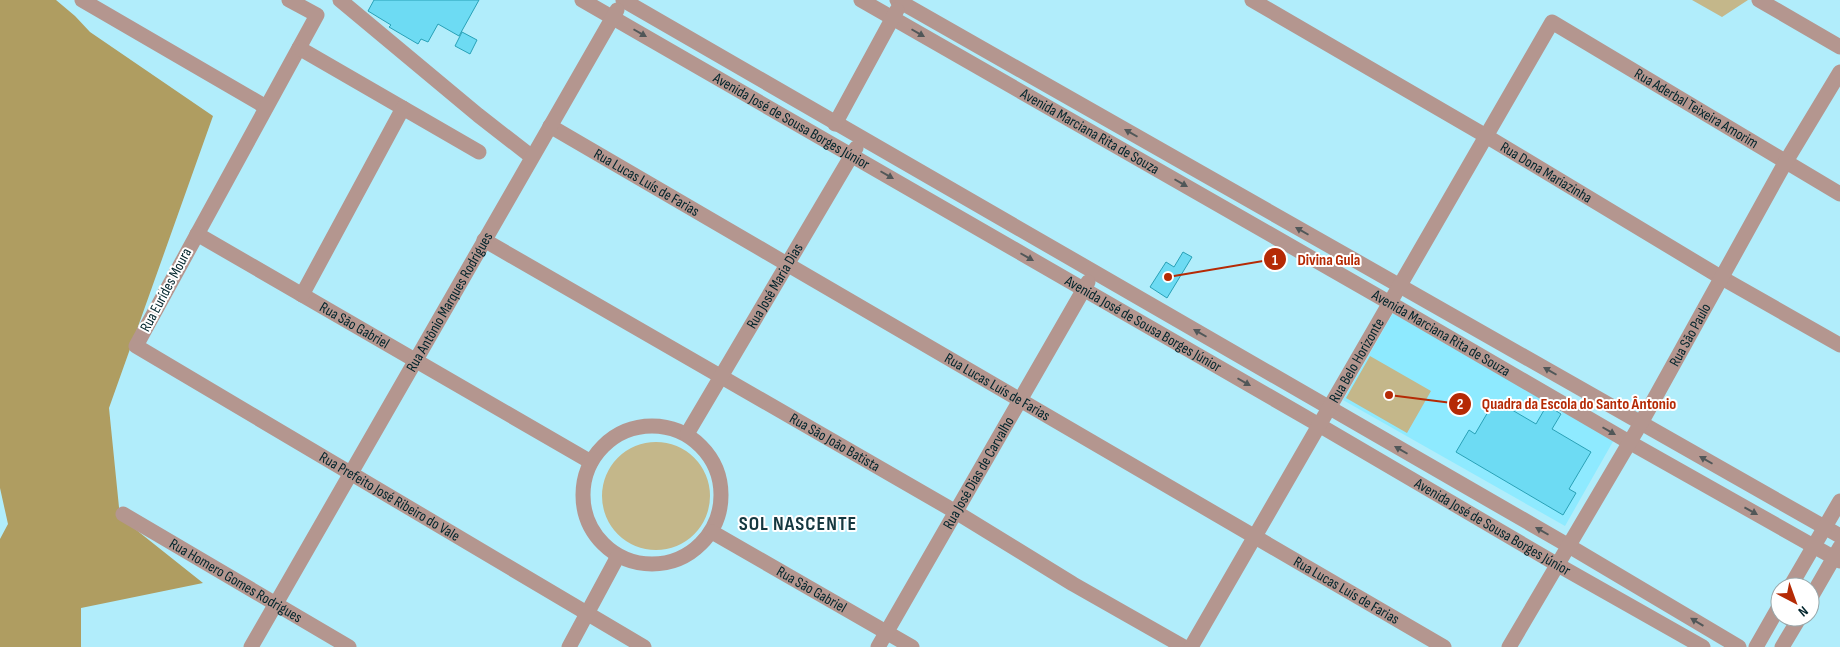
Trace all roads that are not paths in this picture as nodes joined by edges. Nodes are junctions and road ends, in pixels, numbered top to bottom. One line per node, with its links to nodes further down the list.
1 (82, 0): 16 (street)
2 (289, 0): 14 (street, Rua Eurídes Moura)
3 (340, 0): 24 (street)
4 (582, 0): 10 (street, Avenida José de Sousa Borges Júnior)
5 (623, 0): 10 (street, Rua Antônio Marques Rodrigues); 18 (street, Avenida José de Sousa Borges Júnior)
6 (861, 0): 11 (street, Avenida Marciana Rita de Souza)
7 (1252, 0): 20 (street, Rua Dona Mariazinha)
8 (1759, 0): 13 (street)
9 (900, 1): 11 (street); 32 (street, Avenida Marciana Rita de Souza, one-way to 9)
10 (613, 18): 19 (street, Rua Antônio Marques Rodrigues); 23 (street, Avenida José de Sousa Borges Júnior, one-way to 23)
11 (892, 18): 18 (street); 35 (street, Avenida Marciana Rita de Souza, one-way to 35)
12 (1552, 22): 20 (street, Rua Belo Horizonte); 25 (street, Rua Aderbal Teixeira Amorim)
13 (1840, 47)
14 (299, 48): 16 (street, Rua Eurídes Moura); 17 (street)
15 (1840, 72): 25 (street, Rua São Paulo)
16 (266, 107): 27 (street, Rua Eurídes Moura)
17 (403, 108): 22 (street); 34 (street)
18 (835, 124): 21 (street, Avenida José de Sousa Borges Júnior)
19 (550, 126): 24 (street, Rua Antônio Marques Rodrigues); 29 (street, Rua Lucas Luís de Farias)
20 (1486, 136): 31 (street, Rua Dona Mariazinha); 32 (street, Rua Belo Horizonte)
21 (862, 138): 23 (street, Rua José Maria Dias); 30 (street, Avenida José de Sousa Borges Júnior)
22 (479, 152)
23 (852, 156): 29 (street, Rua José Maria Dias); 33 (street, Avenida José de Sousa Borges Júnior, one-way to 33)
24 (532, 157): 28 (street, Rua Antônio Marques Rodrigues)
25 (1785, 163): 26 (street, Rua Aderbal Teixeira Amorim); 31 (street, Rua São Paulo)
26 (1840, 194)
27 (197, 234): 34 (street, Rua São Gabriel); 38 (street, Rua Eurídes Moura)
28 (484, 240): 40 (street, Rua Antônio Marques Rodrigues); 41 (street, Rua São João Batista)
29 (788, 264): 41 (street, Rua José Maria Dias); 42 (street, Rua Lucas Luís de Farias)
30 (1094, 272): 33 (street, Rua José Dias de Carvalho); 43 (street, Avenida José de Sousa Borges Júnior, one-way to 30)
31 (1722, 278): 37 (street, Rua Dona Mariazinha); 44 (street, Rua São Paulo)
32 (1400, 286): 35 (street, Rua Belo Horizonte); 36 (street, Avenida Marciana Rita de Souza)
33 (1084, 290): 42 (street, Rua José Dias de Carvalho); 45 (street, Avenida José de Sousa Borges Júnior, one-way to 45)
34 (302, 295): 40 (street, Rua São Gabriel)
35 (1390, 303): 39 (street, Avenida Marciana Rita de Souza); 43 (street, Rua Belo Horizonte)
36 (1477, 330): 39 (street); 44 (street, Avenida Marciana Rita de Souza, one-way to 36)
37 (1840, 345)
38 (136, 346): 49 (street, Rua Prefeito José Ribeiro do Vale)
39 (1468, 349): 47 (street, Avenida Marciana Rita de Souza, one-way to 47)
40 (415, 360): 48 (street, Rua São Gabriel); 49 (street, Rua Antônio Marques Rodrigues)
41 (721, 377): 46 (street, Rua José Maria Dias); 51 (street, Rua São João Batista)
42 (1021, 399): 51 (street, Rua José Dias de Carvalho); 56 (street, Rua Lucas Luís de Farias)
43 (1329, 408): 45 (street, Rua Belo Horizonte); 57 (street, Avenida José de Sousa Borges Júnior, one-way to 43)
44 (1641, 423): 47 (street, Rua São Paulo); 53 (street, Avenida Marciana Rita de Souza, one-way to 44)
45 (1319, 425): 56 (street, Rua Belo Horizonte); 61 (street, Avenida José de Sousa Borges Júnior)
46 (687, 434): 48 (street); 54 (street)
47 (1628, 442): 57 (street, Rua São Paulo); 58 (street, Avenida Marciana Rita de Souza, one-way to 58)
48 (591, 462): 59 (street)
49 (350, 473): 64 (street, Rua Antônio Marques Rodrigues); 65 (street, Rua Prefeito José Ribeiro do Vale)
50 (1840, 501): 53 (street)
51 (956, 512): 68 (street, Rua José Dias de Carvalho); 75 (street, Rua São João Batista)
52 (123, 514): 64 (street, Rua Homero Gomes Rodrigues)
53 (1824, 528): 55 (street, Avenida Marciana Rita de Souza); 58 (street)
54 (712, 532): 59 (street); 68 (street, Rua São Gabriel)
55 (1840, 536)
56 (1254, 538): 76 (street, Rua Belo Horizonte); 77 (street, Rua Lucas Luís de Farias)
57 (1568, 546): 61 (street, Rua São Paulo); 80 (street, Avenida José de Sousa Borges Júnior, one-way to 57)
58 (1814, 546): 60 (street, Avenida Marciana Rita de Souza); 62 (street)
59 (618, 556): 65 (street)
60 (1838, 556): 63 (street)
61 (1558, 565): 78 (street, Rua São Paulo); 79 (street, Avenida José de Sousa Borges Júnior)
62 (1796, 577)
63 (1820, 584)
64 (275, 603): 69 (street, Rua Antônio Marques Rodrigues); 70 (street, Rua Homero Gomes Rodrigues)
65 (587, 614): 71 (street); 72 (street, Rua Prefeito José Ribeiro do Vale)
66 (1770, 622): 81 (street)
67 (1794, 627): 82 (street)
68 (887, 632): 73 (street, Rua José Dias de Carvalho); 74 (street, Rua São Gabriel)
69 (251, 647)
70 (349, 647)
71 (569, 647)
72 (644, 647)
73 (878, 647)
74 (912, 647)
75 (1184, 647)
76 (1191, 647)
77 (1444, 647)
78 (1509, 647)
79 (1703, 647)
80 (1739, 647)
81 (1756, 647)
82 (1782, 647)

